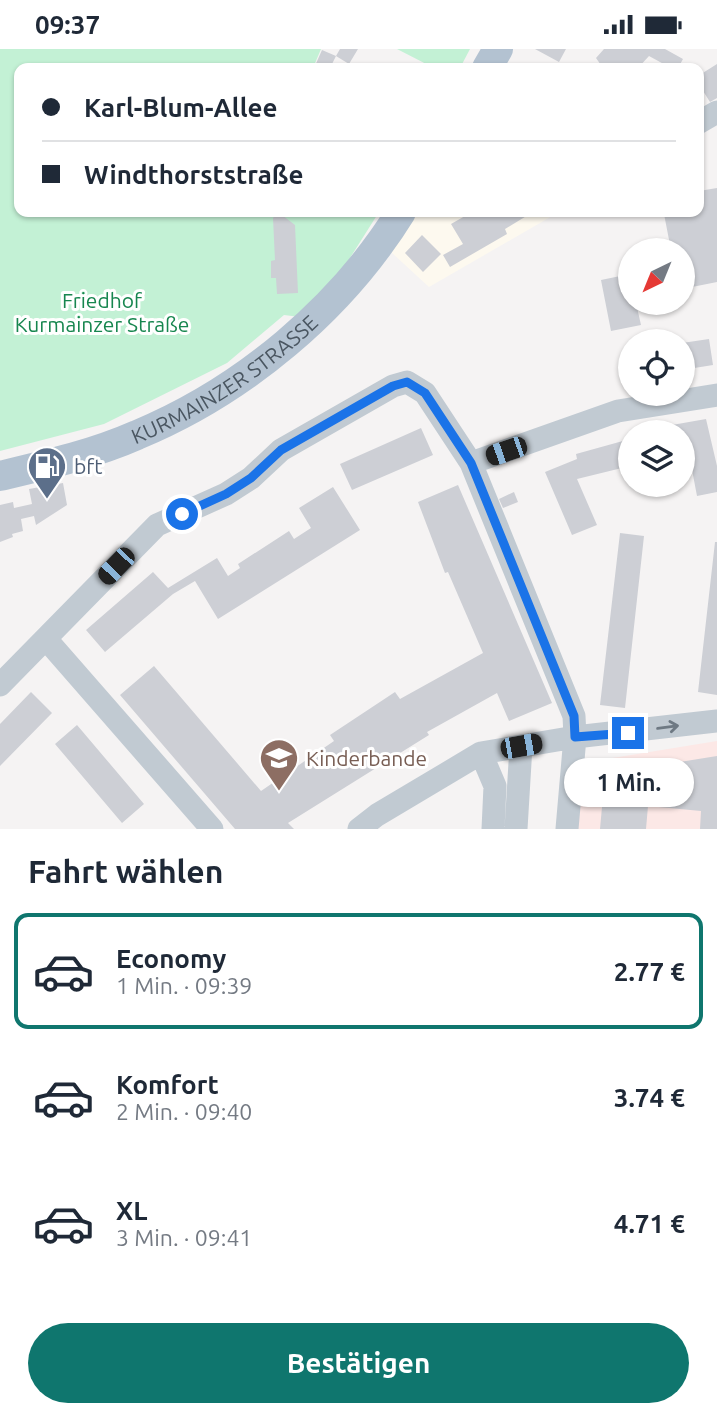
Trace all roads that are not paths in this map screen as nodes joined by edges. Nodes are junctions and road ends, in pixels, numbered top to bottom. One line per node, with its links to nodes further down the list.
1 (398, 217): 4 (main road, KURMAINZER STRASSE)
2 (717, 395): 3 (street)
3 (471, 463): 5 (street); 8 (street)
4 (0, 476)
5 (46, 639): 6 (street); 11 (street)
6 (0, 685)
7 (717, 721): 8 (street, one-way to 7)
8 (575, 737): 9 (street); 15 (street)
9 (521, 746): 10 (street); 14 (street)
10 (481, 753): 12 (street); 13 (street)
11 (212, 829)
12 (359, 829)
13 (493, 829)
14 (516, 829)
15 (567, 829)

